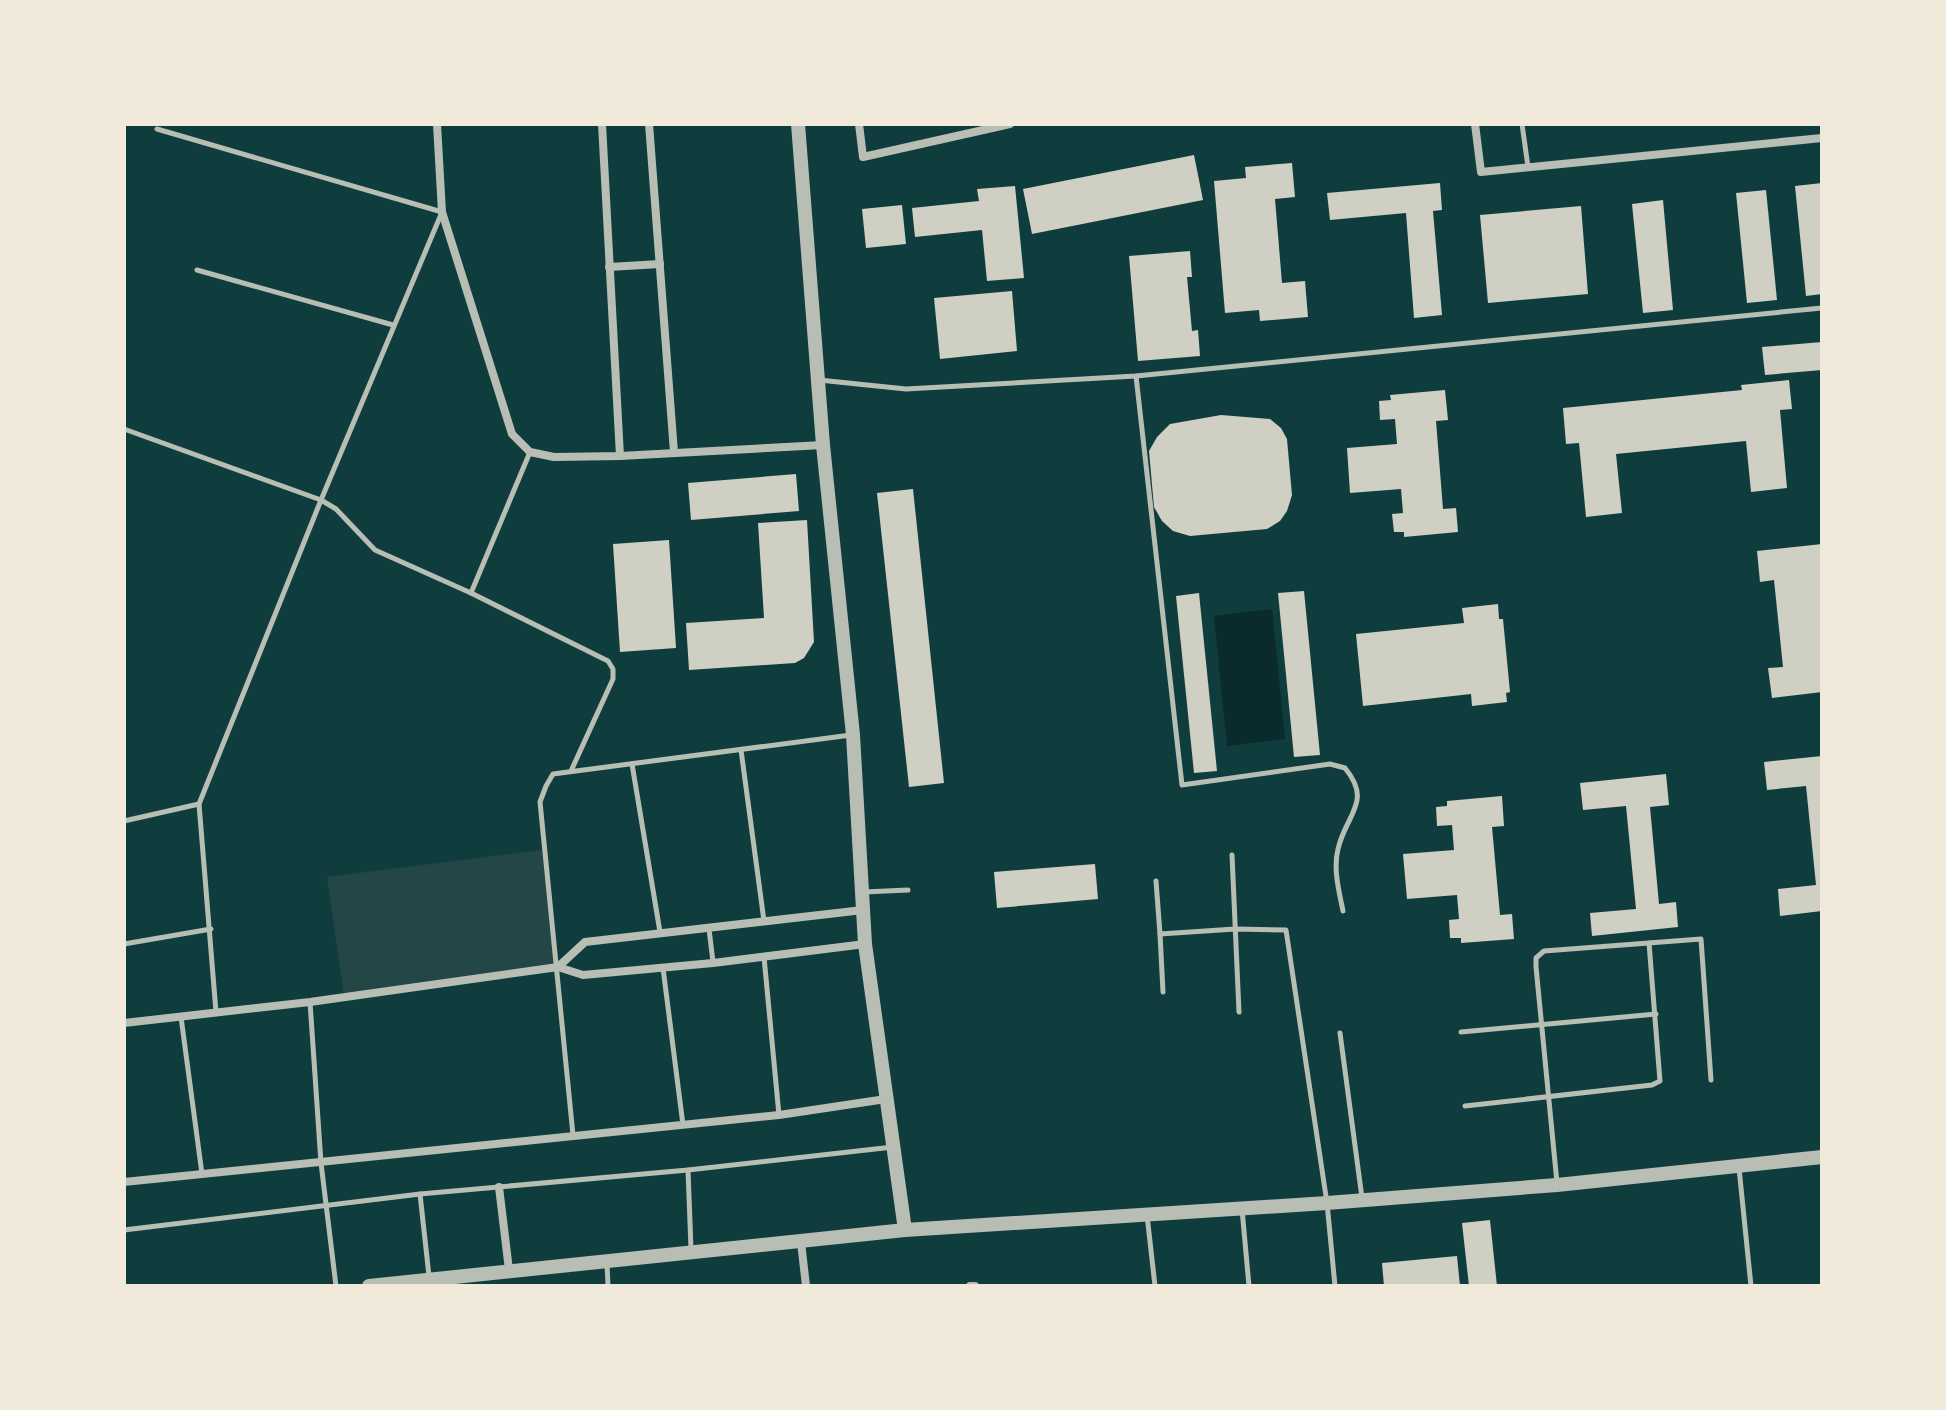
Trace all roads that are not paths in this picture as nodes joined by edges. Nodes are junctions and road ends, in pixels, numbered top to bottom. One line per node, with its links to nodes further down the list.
1 (437, 124): 12 (street)
2 (602, 124): 14 (street)
3 (649, 124): 13 (street)
4 (798, 124): 19 (street)
5 (859, 124): 6 (street)
6 (1010, 124)
7 (1475, 124): 11 (street)
8 (1522, 124): 11 (lane)
9 (157, 129): 12 (lane)
10 (1822, 138): 11 (street)
11 (1528, 167)
12 (442, 212): 17 (lane); 22 (street)
13 (660, 264): 14 (street); 23 (street)
14 (609, 267): 24 (street)
15 (197, 270): 17 (lane)
16 (1822, 308): 18 (lane)
17 (393, 325): 25 (lane)
18 (1136, 376): 19 (lane); 38 (lane)
19 (819, 380): 21 (street)
20 (124, 429): 25 (lane)
21 (823, 445): 23 (street); 27 (street)
22 (530, 452): 24 (street); 26 (lane)
23 (674, 452): 24 (street)
24 (620, 456)
25 (321, 500): 26 (lane); 31 (lane)
26 (471, 593): 30 (lane)
27 (853, 735): 28 (lane); 36 (street)
28 (741, 750): 29 (lane); 39 (lane)
29 (632, 764): 30 (lane); 43 (lane)
30 (571, 772): 50 (lane)
31 (199, 804): 32 (lane); 41 (lane)
32 (124, 821)
33 (1232, 855): 42 (lane)
34 (1156, 881): 44 (lane)
35 (908, 890): 36 (lane)
36 (863, 892): 37 (street)
37 (863, 910): 39 (street); 47 (street)
38 (1343, 911)
39 (764, 921): 40 (street)
40 (709, 927): 43 (street); 49 (lane)
41 (211, 929): 46 (lane); 55 (lane)
42 (1235, 929): 44 (lane); 54 (lane); 80 (lane)
43 (660, 932): 50 (street)
44 (1160, 934): 52 (lane)
45 (1649, 943): 56 (lane); 59 (lane); 62 (lane)
46 (124, 944)
47 (865, 944): 48 (street); 64 (street)
48 (764, 957): 49 (street); 66 (lane)
49 (713, 963): 51 (street)
50 (558, 967): 51 (street); 53 (street); 68 (lane)
51 (663, 967): 67 (lane)
52 (1163, 992)
53 (310, 1002): 55 (street); 71 (lane)
54 (1239, 1012)
55 (216, 1013): 57 (street)
56 (1656, 1014): 59 (lane); 63 (lane)
57 (181, 1017): 58 (street); 74 (lane)
58 (124, 1023)
59 (1542, 1024): 60 (lane); 63 (lane)
60 (1461, 1032)
61 (1340, 1033): 79 (lane)
62 (1711, 1080)
63 (1550, 1098): 65 (lane); 76 (lane)
64 (886, 1099): 66 (street); 69 (street)
65 (1465, 1106)
66 (779, 1115): 67 (street)
67 (683, 1125): 68 (street)
68 (573, 1136): 71 (street)
69 (894, 1147): 73 (lane); 85 (street)
70 (1822, 1157): 72 (street)
71 (321, 1163): 74 (street); 81 (lane)
72 (1739, 1165): 76 (street); 99 (lane)
73 (688, 1170): 77 (lane); 87 (lane)
74 (202, 1174): 75 (street)
75 (124, 1182)
76 (1557, 1185): 79 (street)
77 (499, 1187): 78 (lane); 89 (street)
78 (420, 1194): 81 (lane); 90 (lane)
79 (1362, 1199): 80 (street)
80 (1327, 1203): 82 (street); 98 (lane)
81 (326, 1207): 84 (lane); 92 (lane)
82 (1242, 1208): 83 (street); 97 (lane)
83 (1147, 1214): 85 (street); 96 (lane)
84 (124, 1230)
85 (905, 1230): 86 (street)
86 (801, 1242): 87 (street); 95 (street)
87 (691, 1253): 88 (street)
88 (607, 1263): 89 (street); 94 (lane)
89 (509, 1270): 90 (street)
90 (429, 1278): 91 (street)
91 (394, 1284): 93 (street)
92 (336, 1286)
93 (369, 1286)
94 (608, 1286)
95 (806, 1286)
96 (1155, 1286)
97 (1249, 1286)
98 (1335, 1286)
99 (1751, 1286)

